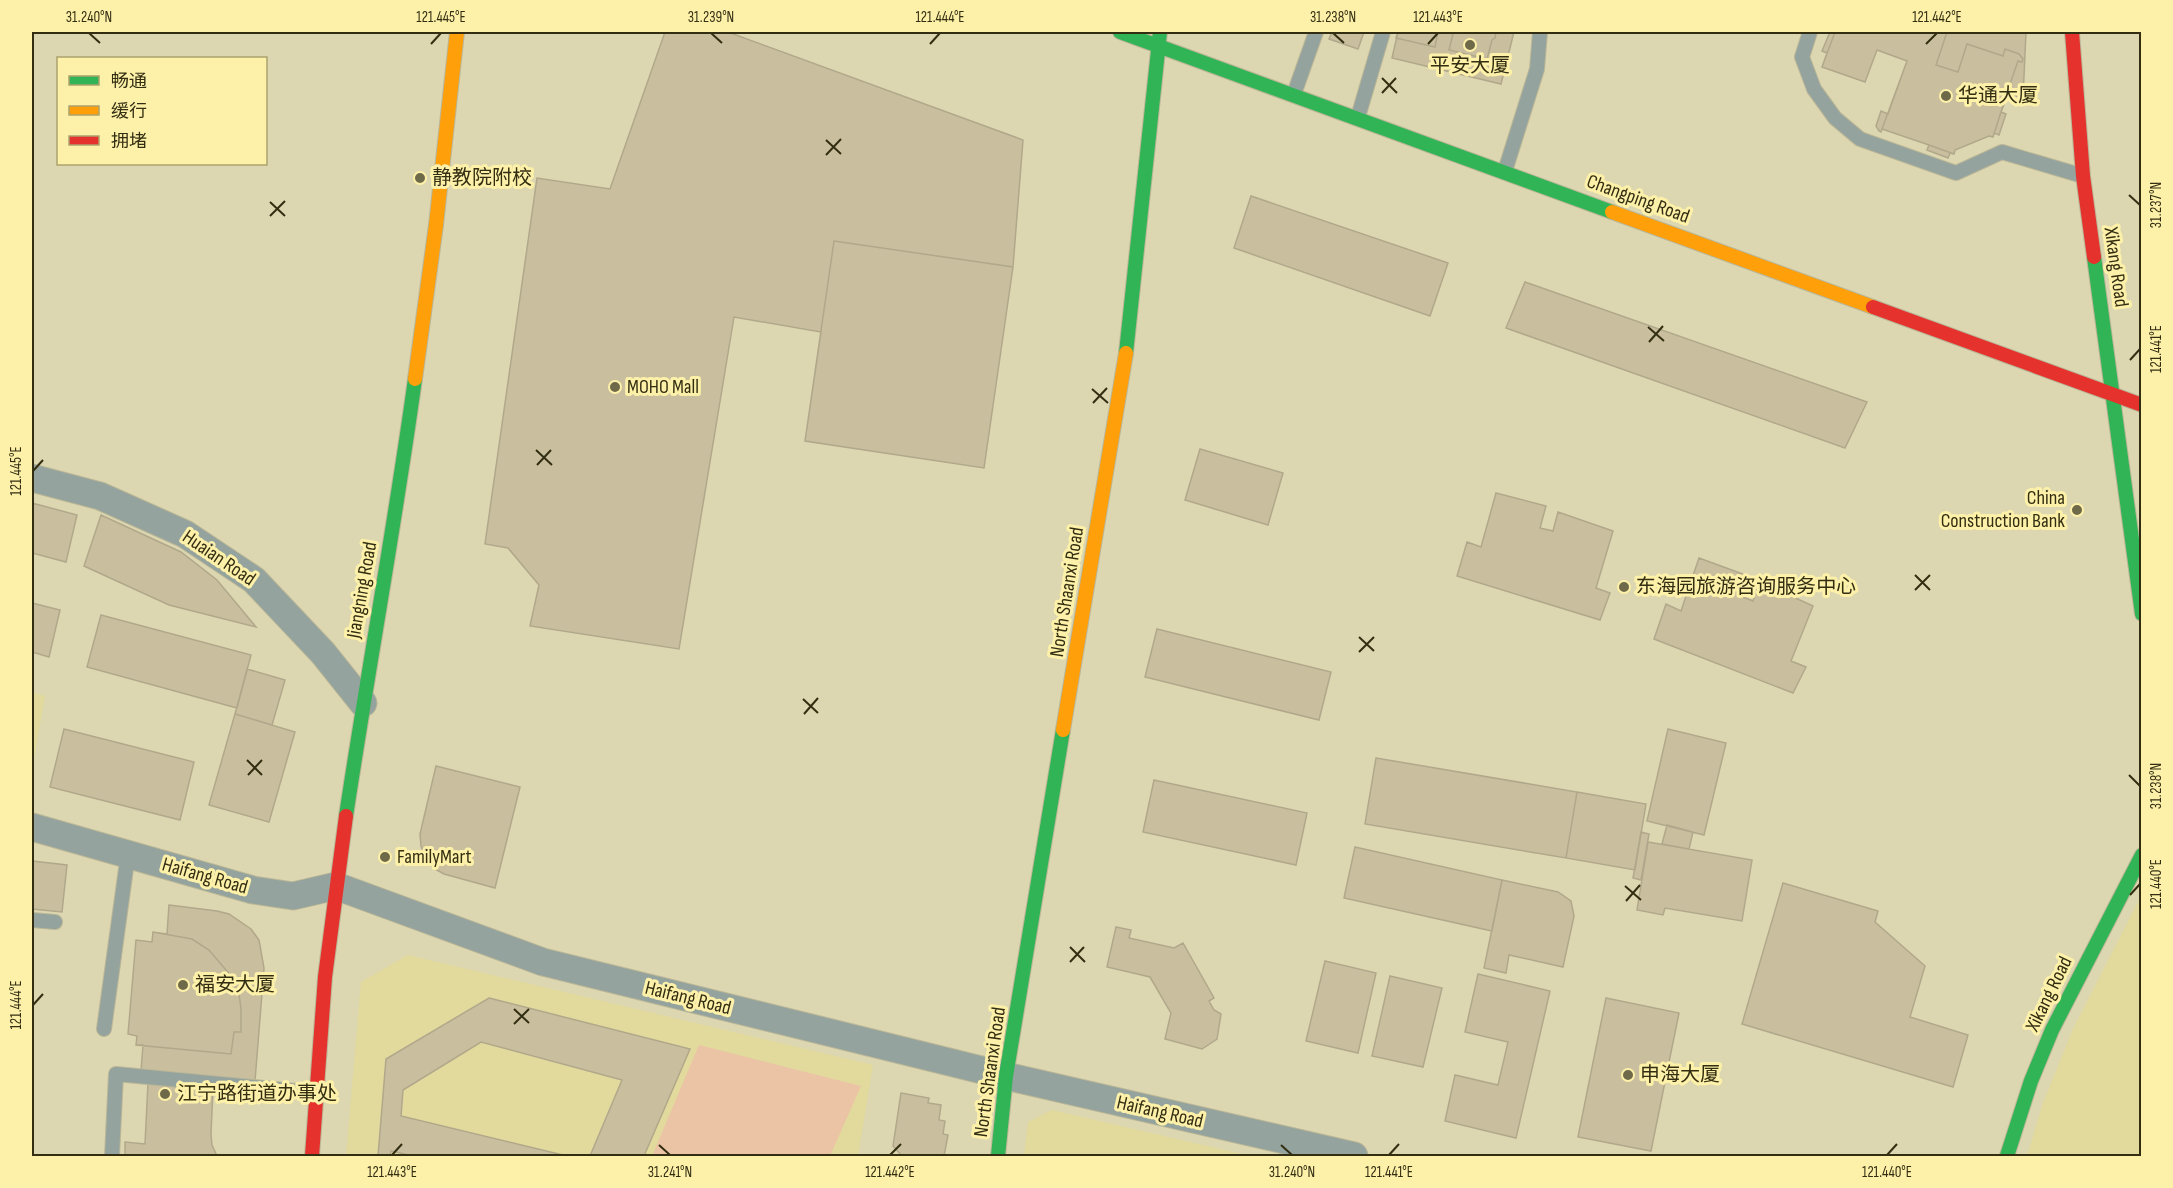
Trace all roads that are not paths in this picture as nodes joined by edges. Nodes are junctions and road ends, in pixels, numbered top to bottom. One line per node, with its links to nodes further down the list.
1 (457, 32): 17 (main road, Jiangning Road)
2 (1119, 32): 8 (main road, Changping Road)
3 (1316, 32): 9 (lane)
4 (1383, 32): 10 (lane)
5 (1540, 32): 11 (lane)
6 (1810, 32): 12 (lane)
7 (2072, 32): 12 (main road, Xikang Road)
8 (1160, 38): 9 (main road, Changping Road); 25 (main road, North Shaanxi Road)
9 (1294, 94): 10 (main road, Changping Road)
10 (1358, 117): 11 (main road, Changping Road)
11 (1505, 171): 13 (main road, Changping Road)
12 (2083, 176): 13 (main road, Xikang Road)
13 (2114, 394): 14 (main road, Changping Road); 16 (main road, Xikang Road)
14 (2142, 405)
15 (32, 478): 17 (street, Huaian Road)
16 (2142, 614)
17 (363, 703): 21 (main road, Jiangning Road)
18 (32, 827): 19 (street, Haifang Road)
19 (128, 854): 21 (street, Haifang Road); 24 (lane)
20 (2142, 855): 31 (main road, Xikang Road)
21 (336, 886): 25 (street, Haifang Road); 26 (main road, Jiangning Road)
22 (32, 920): 23 (lane)
23 (55, 922)
24 (104, 1029)
25 (1006, 1076): 29 (main road, North Shaanxi Road); 30 (street, Haifang Road)
26 (317, 1093): 27 (lane); 28 (main road, Jiangning Road)
27 (112, 1156)
28 (312, 1156)
29 (998, 1156)
30 (1354, 1156)
31 (2007, 1156)

